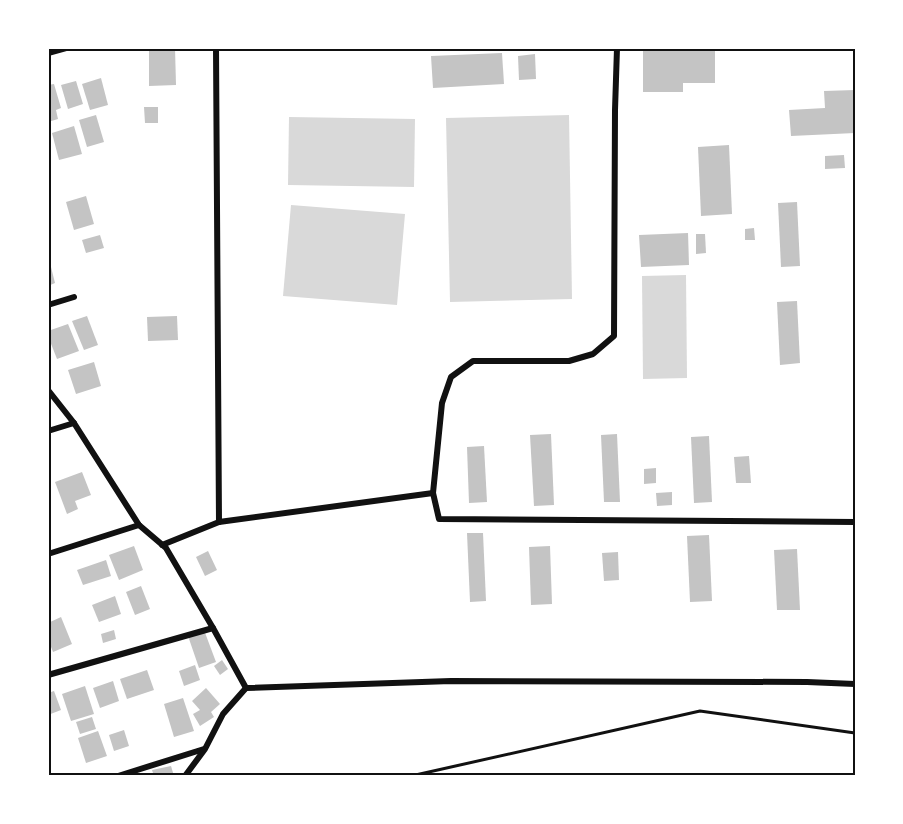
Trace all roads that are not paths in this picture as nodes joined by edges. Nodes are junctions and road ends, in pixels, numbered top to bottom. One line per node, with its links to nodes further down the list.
1 (66, 48): 4 (street)
2 (216, 48): 11 (street)
3 (617, 48): 10 (street)
4 (48, 53)
5 (74, 297): 6 (street)
6 (48, 305)
7 (48, 390): 8 (street)
8 (74, 423): 9 (street); 13 (street)
9 (48, 431)
10 (433, 493): 11 (street); 12 (street)
11 (219, 522): 14 (street)
12 (855, 522)
13 (139, 525): 14 (street); 15 (street)
14 (162, 545): 16 (street)
15 (48, 554)
16 (213, 628): 17 (street); 19 (street)
17 (48, 675)
18 (855, 684): 19 (street)
19 (246, 688): 20 (street)
20 (205, 749): 21 (street); 22 (street)
21 (118, 776)
22 (185, 776)

